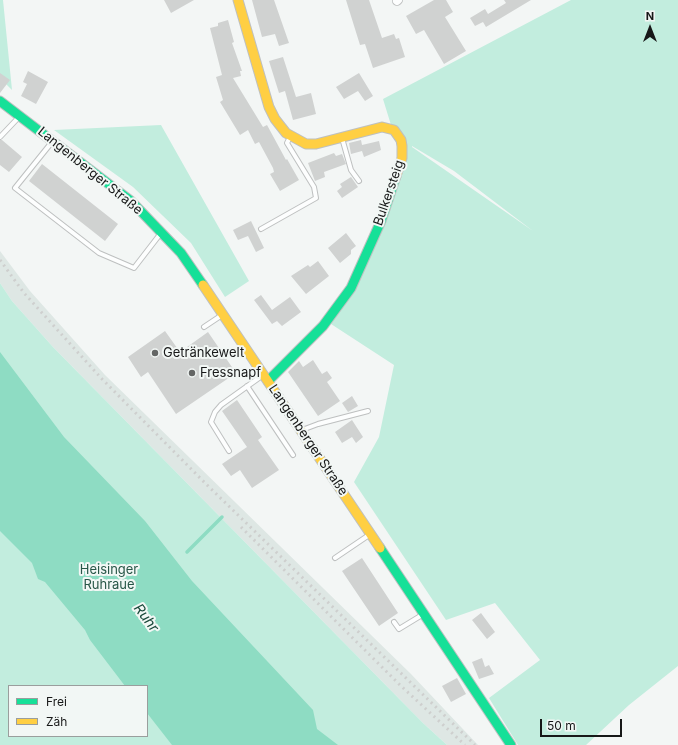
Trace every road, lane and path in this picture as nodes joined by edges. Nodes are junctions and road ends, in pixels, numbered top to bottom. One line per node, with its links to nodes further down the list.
1 (238, 0): 4 (main road, Bulkersteig)
2 (0, 101): 3 (main road, Langenberger Straße)
3 (20, 116): 5 (lane); 7 (main road, Langenberger Straße)
4 (290, 136): 6 (main road, Bulkersteig); 9 (lane)
5 (0, 138)
6 (342, 138): 8 (lane); 13 (main road, Bulkersteig)
7 (54, 140): 10 (main road, Langenberger Straße); 10 (lane)
8 (359, 181)
9 (261, 229)
10 (161, 233): 11 (main road, Langenberger Straße)
11 (223, 314): 12 (lane); 13 (main road, Langenberger Straße)
12 (204, 327)
13 (266, 378): 14 (lane); 16 (main road, Langenberger Straße)
14 (247, 386): 17 (lane); 18 (lane)
15 (368, 411): 16 (lane)
16 (302, 430): 19 (main road, Langenberger Straße)
17 (229, 451)
18 (293, 455)
19 (370, 534): 20 (lane); 21 (main road, Langenberger Straße)
20 (335, 558)
21 (424, 614): 22 (lane); 23 (main road, Langenberger Straße)
22 (394, 622)
23 (511, 745)

